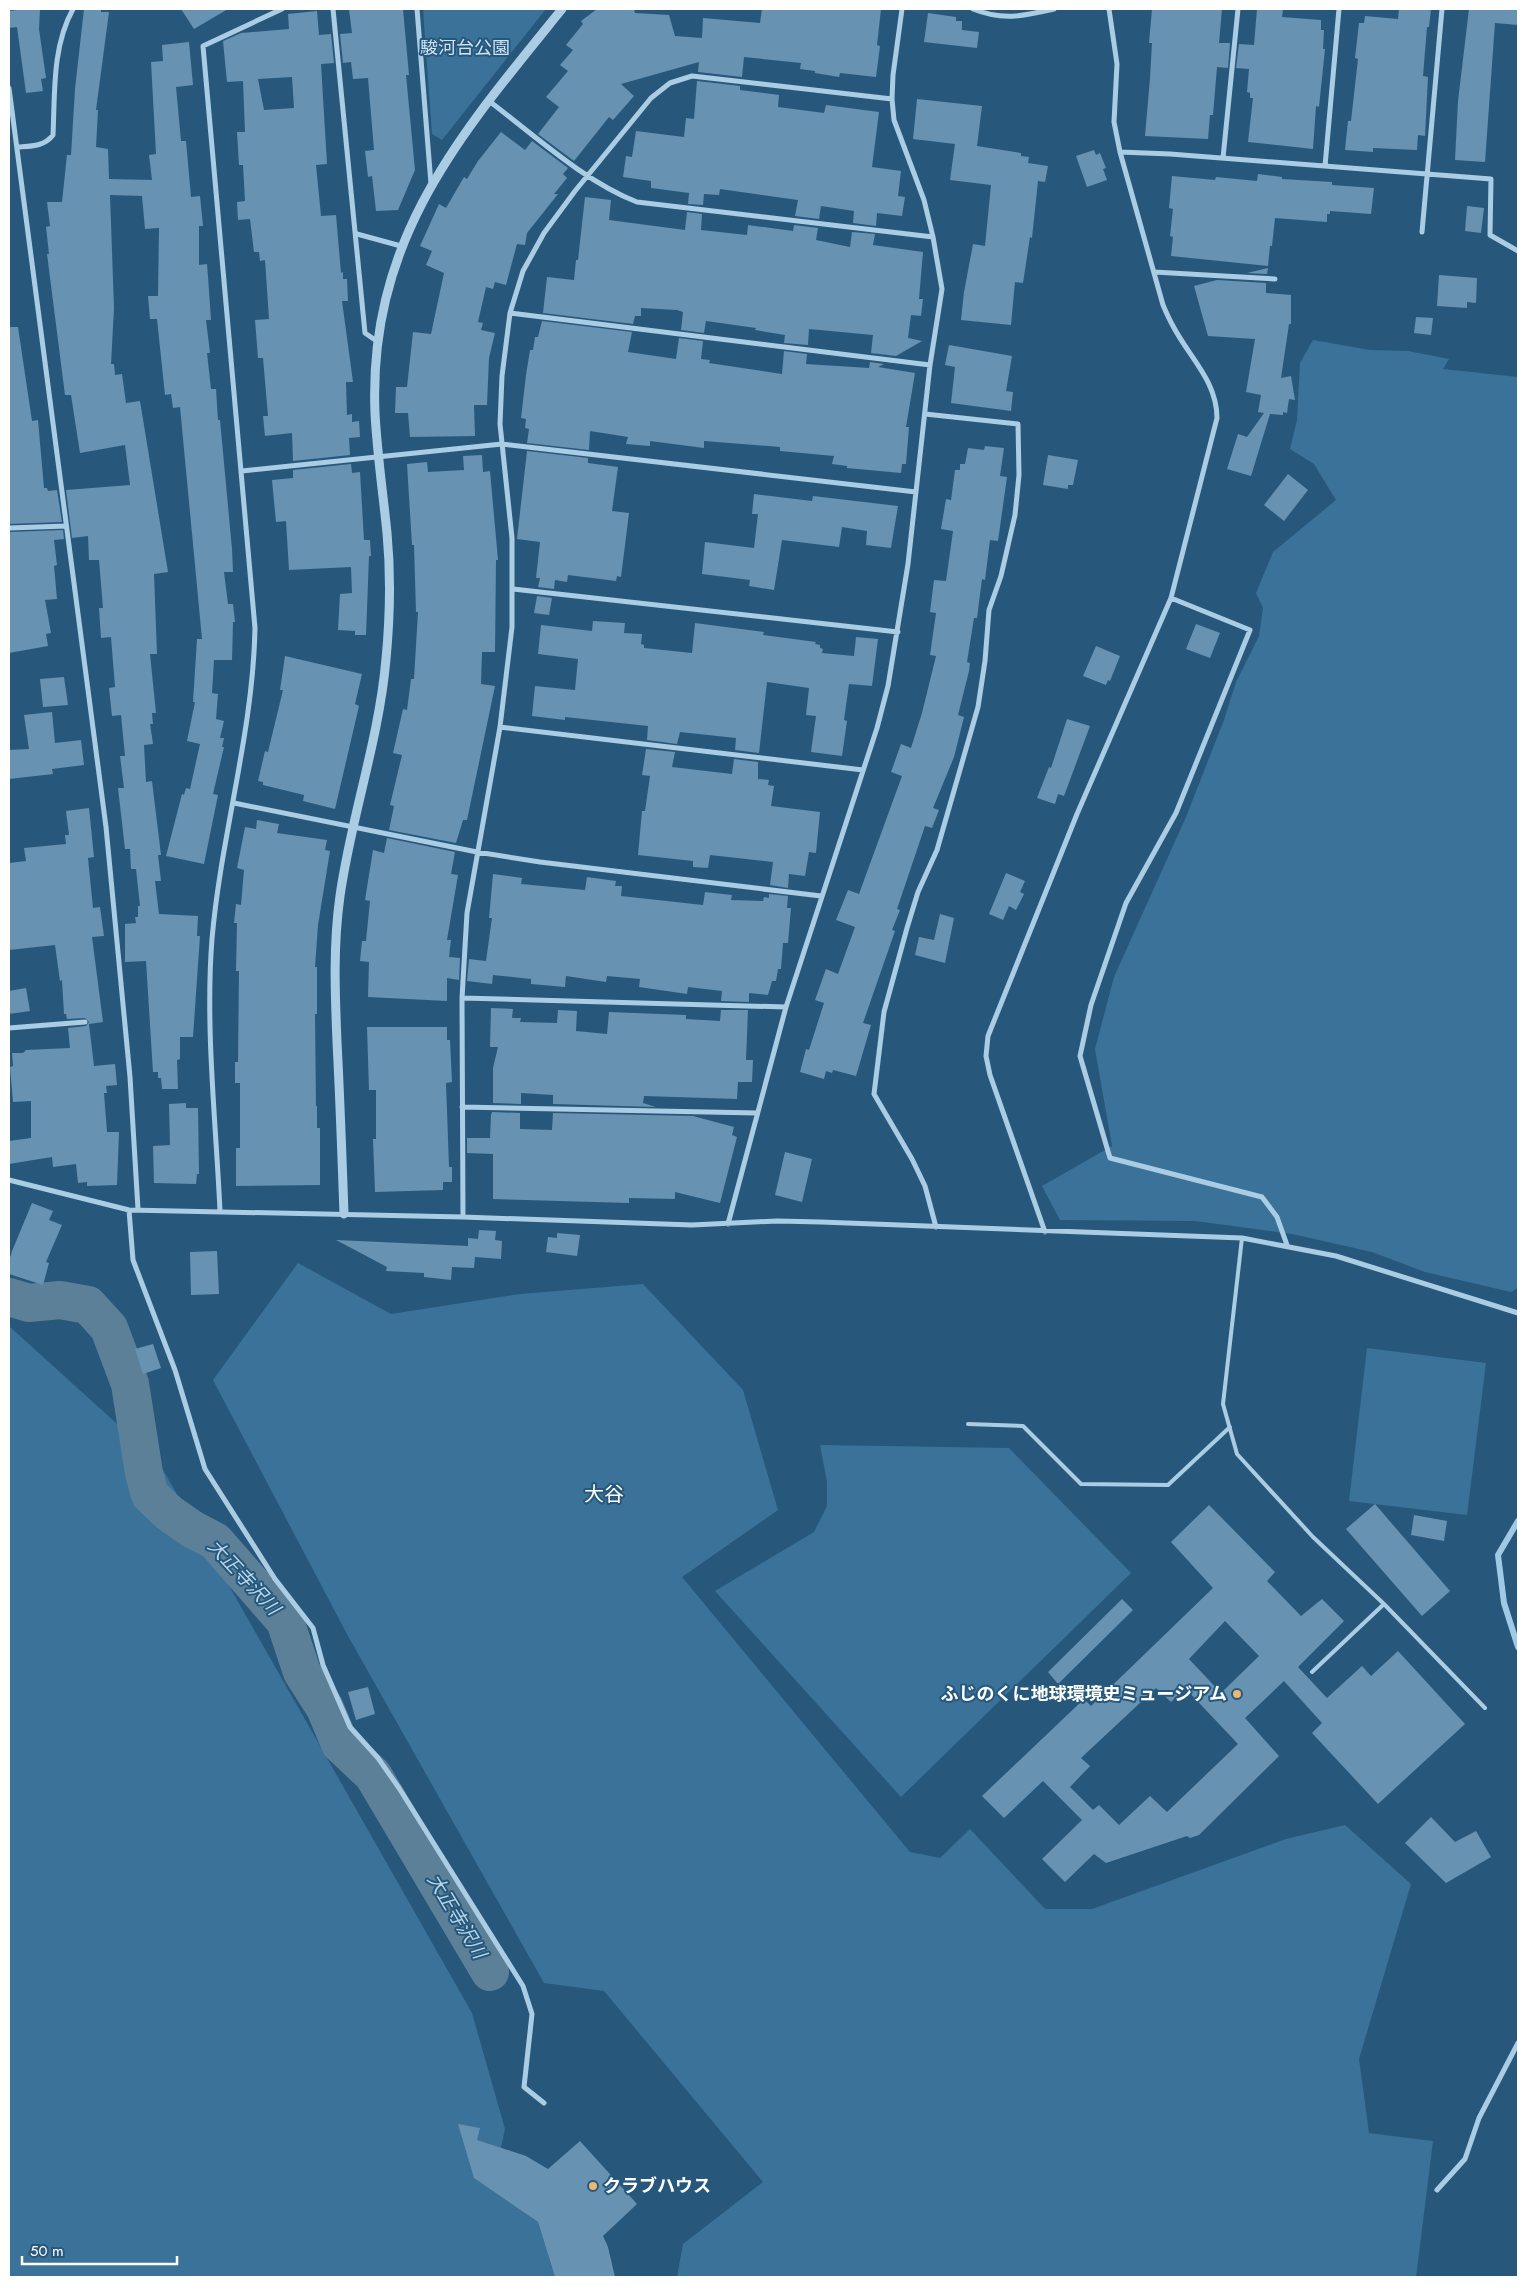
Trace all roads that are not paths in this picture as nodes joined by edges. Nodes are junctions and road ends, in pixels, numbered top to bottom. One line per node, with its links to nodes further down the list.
1 (73, 9): 16 (street)
2 (282, 9): 36 (street)
3 (334, 9): 24 (street)
4 (418, 9): 22 (street)
5 (902, 9): 14 (street)
6 (973, 9): 7 (street)
7 (1054, 9)
8 (1109, 9): 17 (street)
9 (1238, 9): 18 (street)
10 (1339, 9): 19 (street)
11 (1442, 9): 20 (street)
12 (561, 10): 15 (street)
13 (9, 88): 16 (street)
14 (892, 99): 21 (street); 25 (street)
15 (489, 101): 21 (street); 22 (street)
16 (17, 147): 38 (street)
17 (1120, 152): 18 (street); 28 (street)
18 (1223, 158): 19 (street)
19 (1325, 166): 20 (street)
20 (1427, 174): 23 (street); 27 (street)
21 (588, 176): 25 (street); 30 (street)
22 (431, 184): 26 (street)
23 (1422, 232)
24 (357, 234): 26 (street); 31 (street)
25 (933, 236): 32 (street)
26 (401, 246): 31 (street)
27 (1518, 251)
28 (1154, 272): 29 (street); 41 (street)
29 (1275, 279)
30 (510, 313): 32 (street); 34 (street)
31 (378, 342): 35 (street)
32 (930, 365): 33 (street)
33 (925, 414): 37 (street); 62 (street)
34 (502, 444): 35 (street); 37 (street); 40 (street)
35 (378, 456): 36 (street); 46 (street)
36 (242, 472): 45 (street)
37 (916, 492): 42 (street)
38 (66, 526): 39 (street); 56 (street)
39 (9, 528)
40 (513, 589): 42 (street); 43 (street)
41 (1171, 598): 63 (street); 65 (street)
42 (898, 632): 44 (street)
43 (500, 727): 44 (street); 47 (street)
44 (863, 770): 48 (street)
45 (234, 803): 46 (street); 58 (street)
46 (353, 828): 47 (street); 59 (street)
47 (477, 852): 48 (street); 49 (street)
48 (822, 896): 50 (street)
49 (462, 998): 50 (street); 53 (street)
50 (786, 1007): 54 (street)
51 (85, 1022): 52 (street)
52 (9, 1028)
53 (462, 1107): 54 (street); 60 (street)
54 (757, 1113): 61 (street)
55 (9, 1180): 57 (street)
56 (138, 1209): 57 (street); 58 (street)
57 (129, 1210): 73 (street)
58 (220, 1212): 59 (street)
59 (344, 1214): 60 (street)
60 (463, 1217): 61 (street)
61 (728, 1224): 62 (street)
62 (936, 1227): 63 (street)
63 (1044, 1232): 64 (street)
64 (1242, 1238): 65 (street); 68 (lane)
65 (1287, 1245): 66 (street)
66 (1518, 1313)
67 (968, 1424): 68 (lane)
68 (1230, 1427): 69 (lane)
69 (1384, 1604): 70 (lane); 71 (lane)
70 (1312, 1672)
71 (1485, 1708)
72 (1518, 2043): 74 (street)
73 (544, 2103)
74 (1438, 2190)

